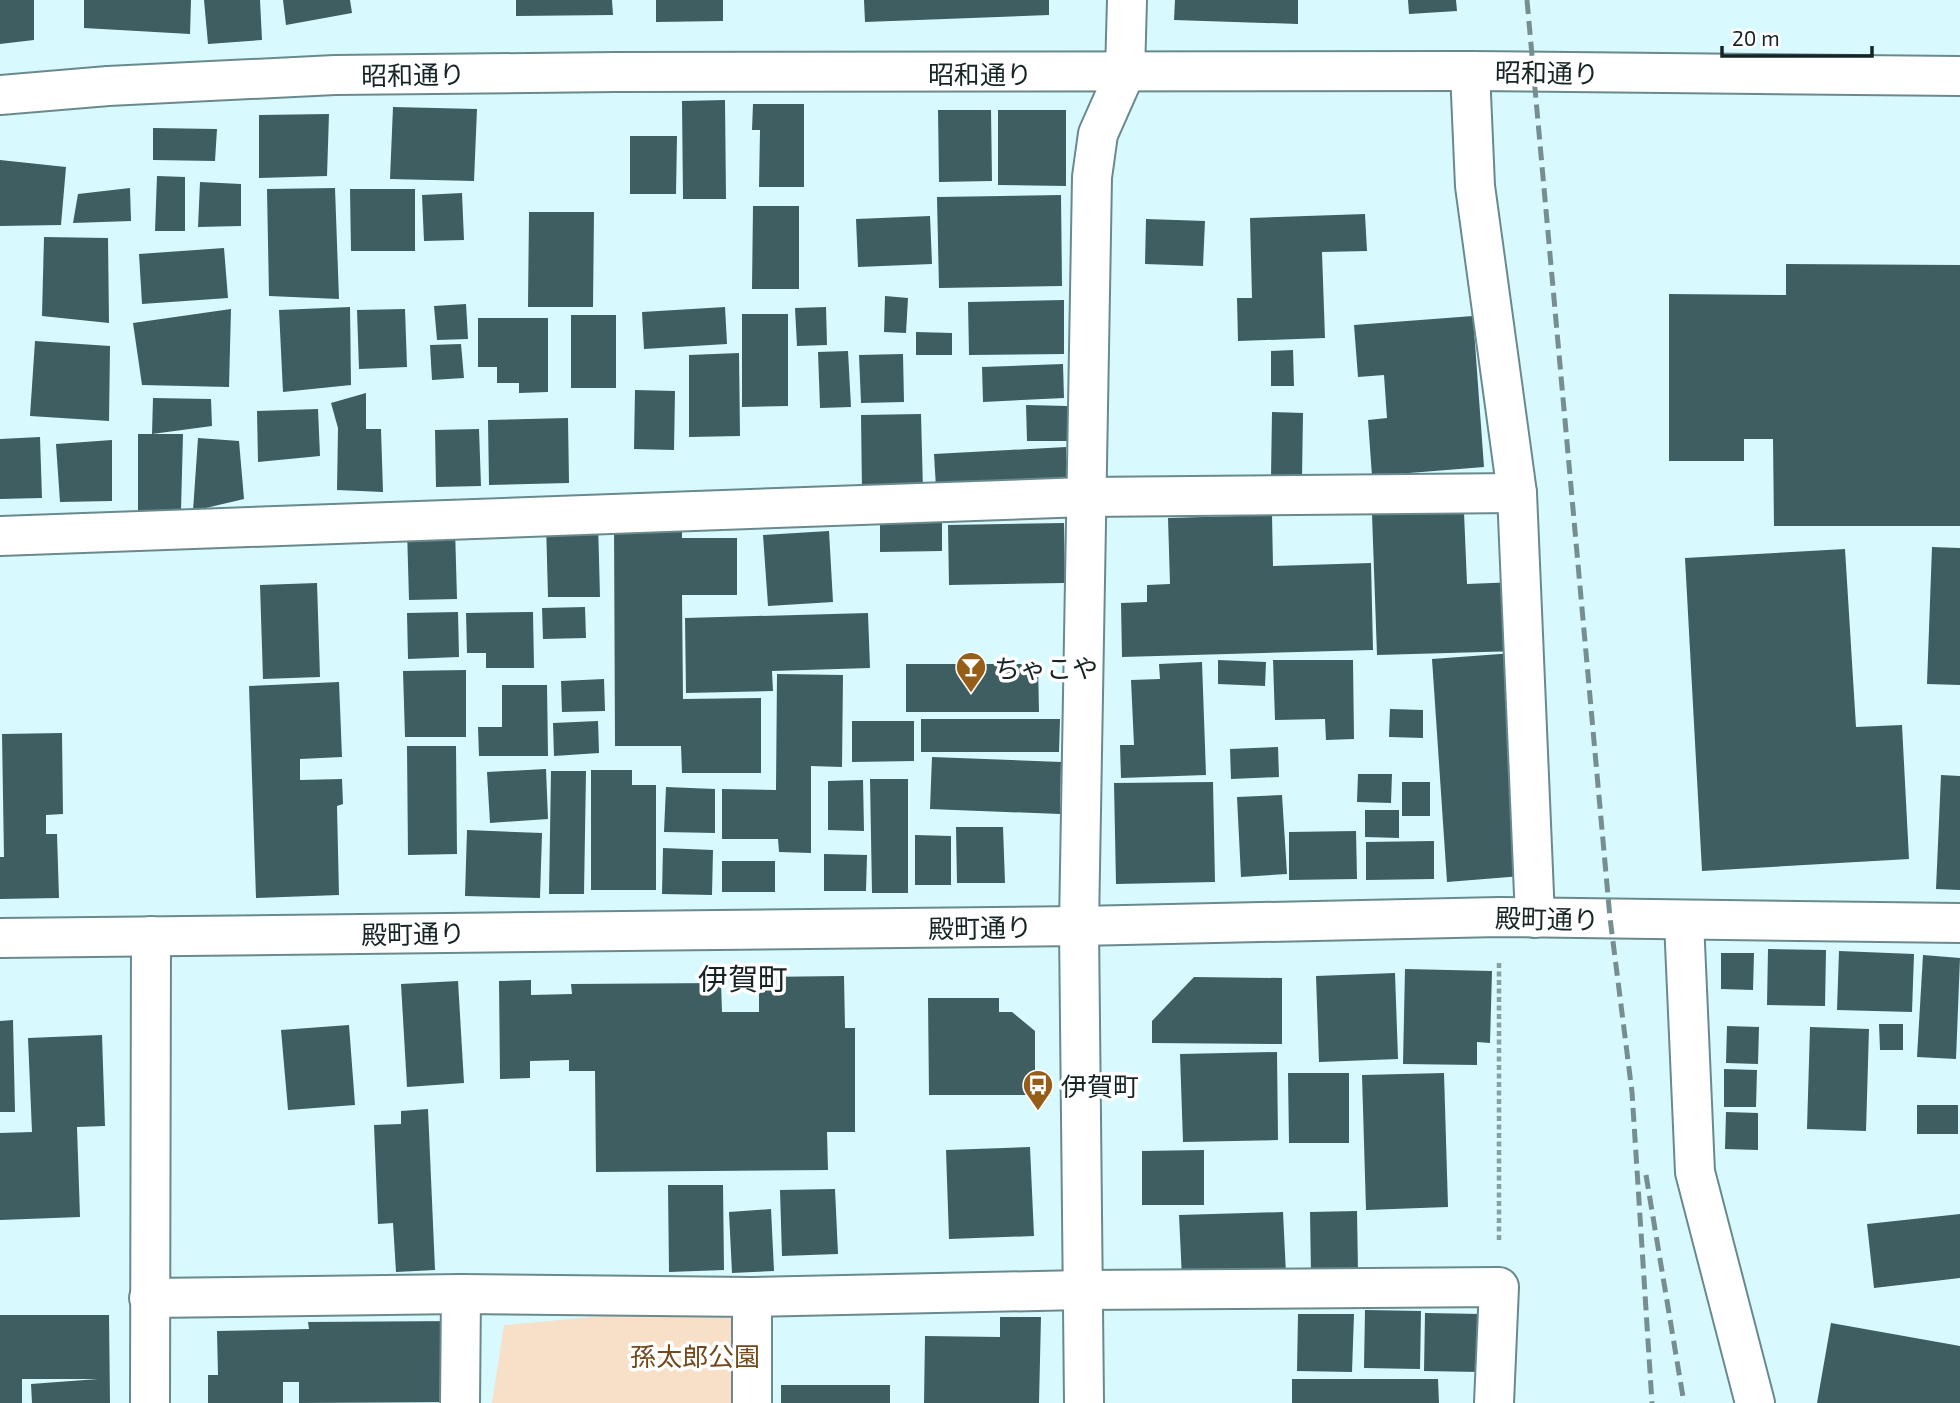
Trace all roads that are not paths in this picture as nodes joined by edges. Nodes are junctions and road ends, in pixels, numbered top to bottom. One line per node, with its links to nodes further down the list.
1 (1127, 0): 3 (street)
2 (1470, 71): 3 (street, 昭和通り); 4 (street, 昭和通り); 6 (street)
3 (1125, 73): 5 (street, 昭和通り); 7 (street)
4 (1960, 76)
5 (0, 95)
6 (1517, 493): 7 (street); 9 (street)
7 (1085, 497): 8 (street); 12 (street)
8 (0, 536)
9 (1517, 918): 10 (street, 殿町通り); 12 (street, 殿町通り)
10 (1684, 920): 11 (street, 殿町通り); 24 (street)
11 (1960, 923)
12 (1079, 926): 13 (street, 殿町通り); 15 (street)
13 (151, 936): 14 (street, 殿町通り); 18 (street)
14 (0, 938)
15 (1081, 1290): 17 (street); 22 (street); 23 (street)
16 (461, 1294): 17 (street); 18 (street); 20 (street)
17 (752, 1297): 21 (street)
18 (149, 1298): 19 (street)
19 (150, 1403)
20 (460, 1403)
21 (752, 1403)
22 (1084, 1403)
23 (1494, 1403)
24 (1755, 1403)

